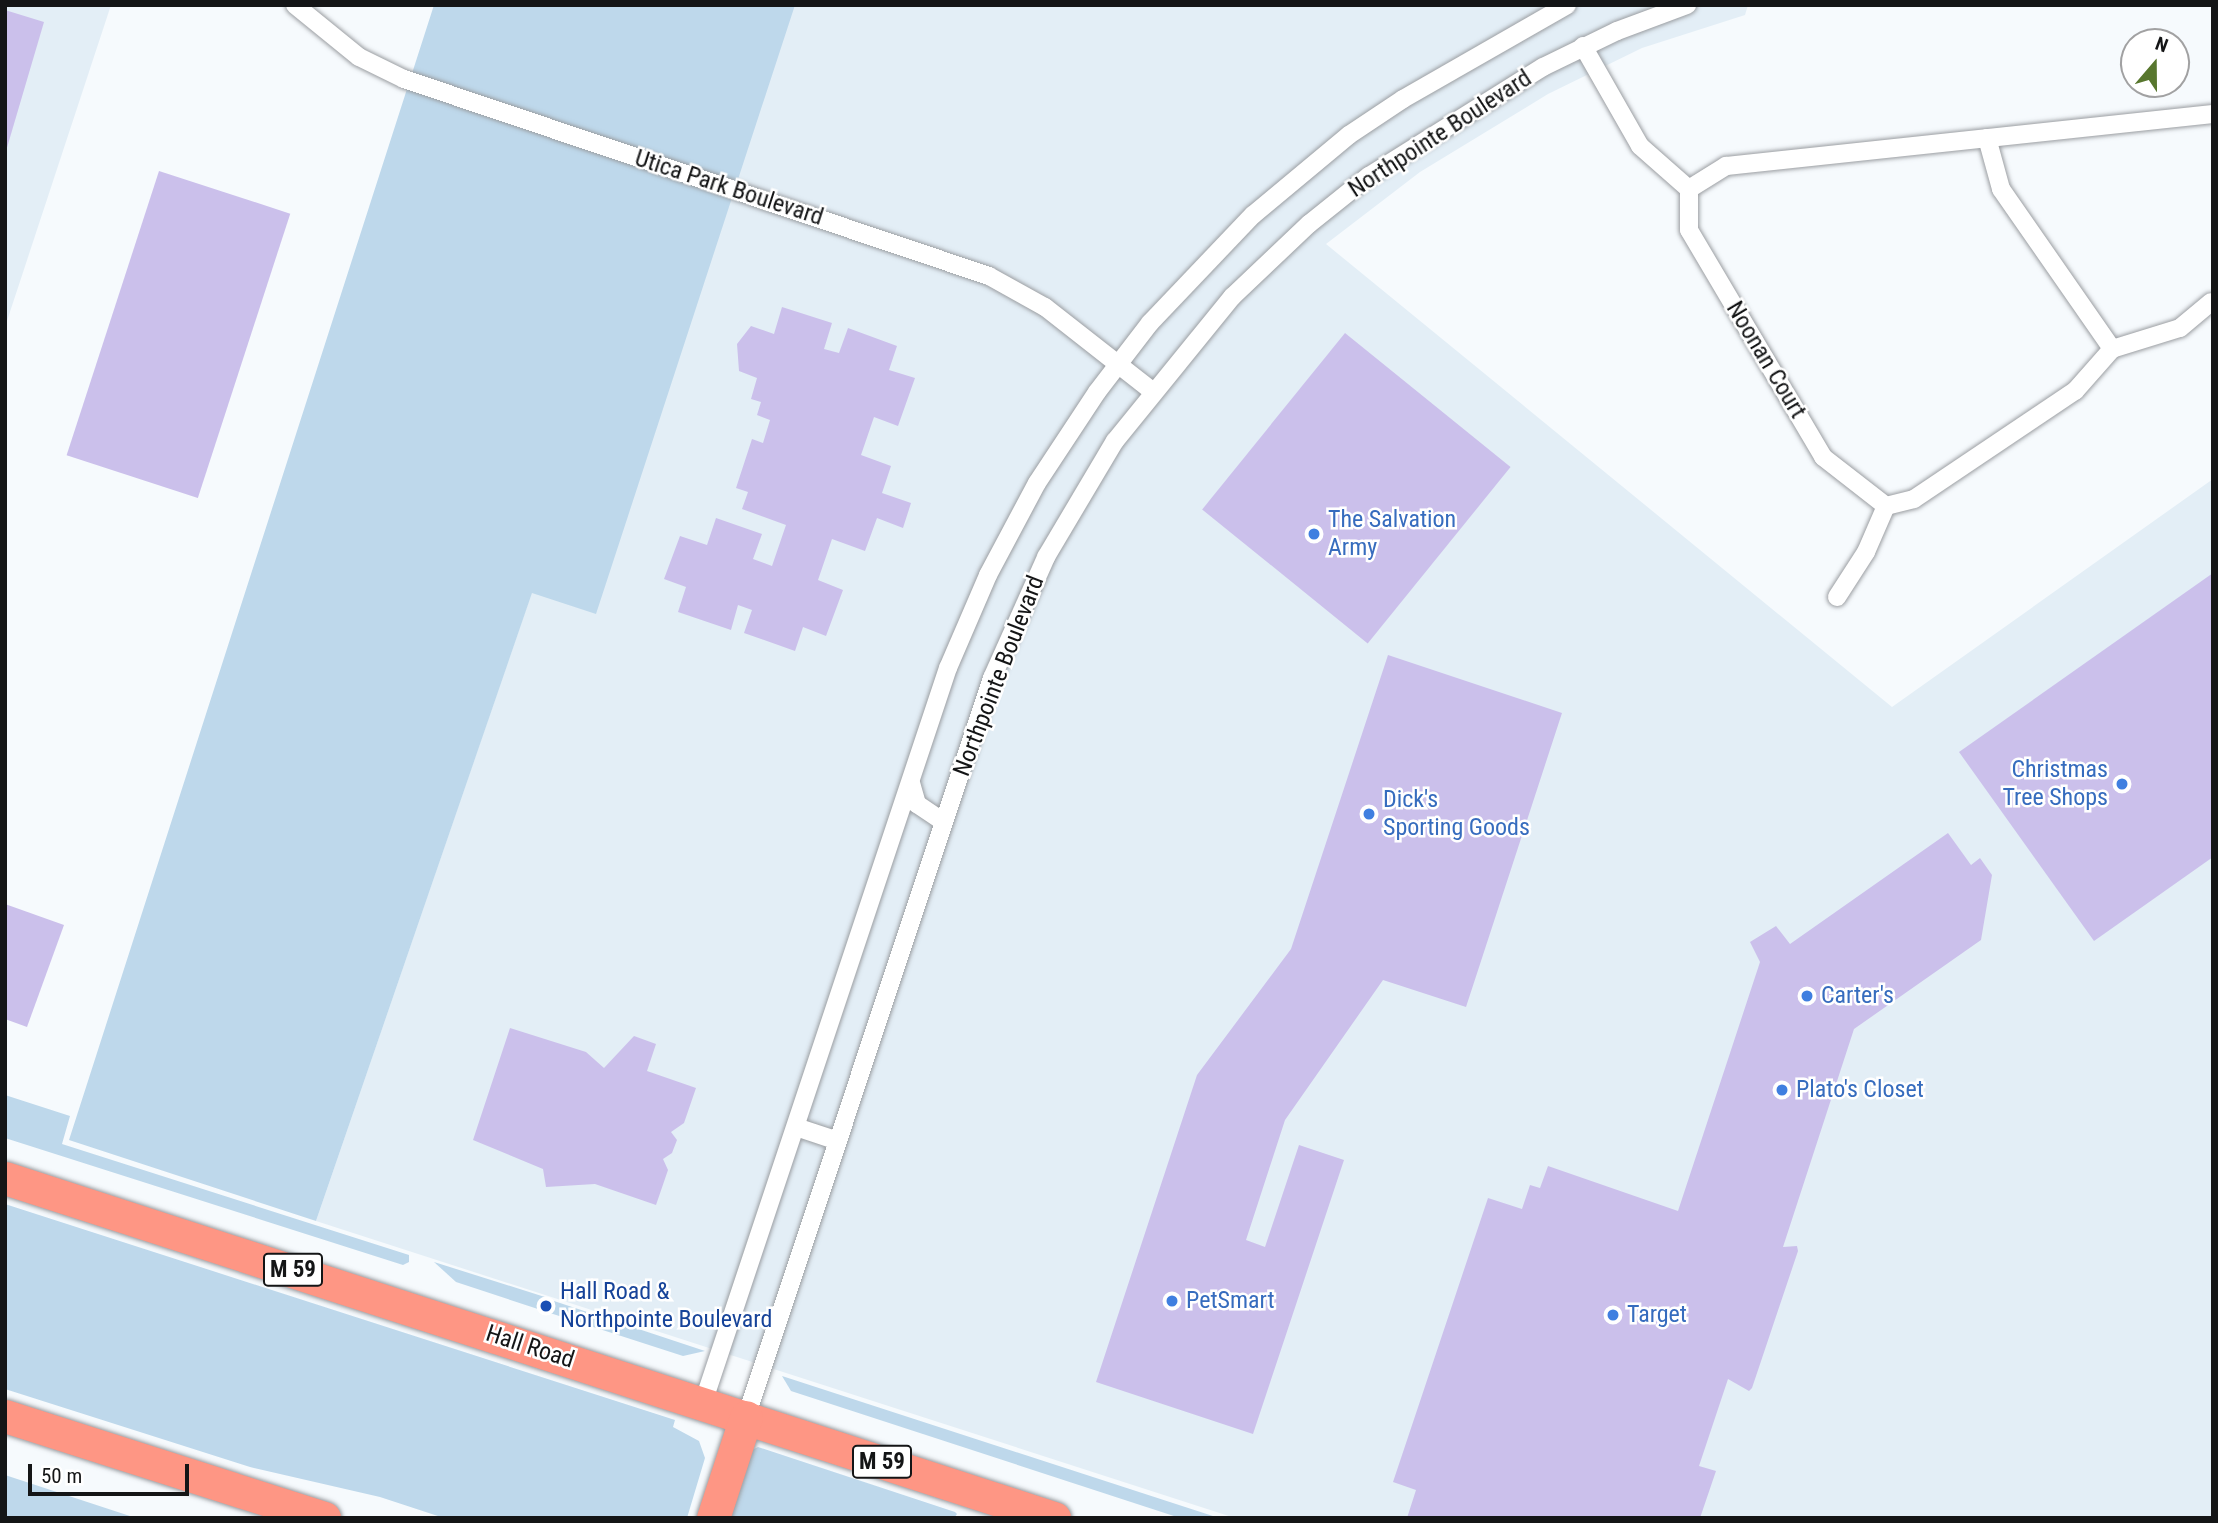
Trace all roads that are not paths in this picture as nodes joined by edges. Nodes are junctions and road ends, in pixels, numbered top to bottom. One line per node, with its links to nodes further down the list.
1 (295, 5): 10 (street, Utica Park Boulevard)
2 (1567, 5): 10 (street, Northpointe Boulevard)
3 (1687, 5): 4 (street, Northpointe Boulevard)
4 (1583, 46): 7 (street); 11 (street, Northpointe Boulevard)
5 (2213, 114): 6 (street)
6 (1987, 138): 7 (street); 9 (street)
7 (1689, 189): 12 (street, Noonan Court)
8 (2211, 302): 9 (street)
9 (2112, 349): 12 (street)
10 (1118, 363): 11 (street, Utica Park Boulevard); 14 (street, Northpointe Boulevard)
11 (1152, 391): 15 (street, Northpointe Boulevard)
12 (1886, 506): 13 (street)
13 (1837, 597)
14 (911, 783): 15 (street); 16 (street, Northpointe Boulevard)
15 (944, 822): 17 (street, Northpointe Boulevard)
16 (796, 1128): 17 (street); 19 (street, Northpointe Boulevard)
17 (838, 1141): 21 (street, Northpointe Boulevard)
18 (5, 1178): 19 (highway, Hall Road / M 59)
19 (703, 1403): 21 (highway, Hall Road / M 59)
20 (5, 1416): 23 (highway)
21 (746, 1418): 22 (highway, Hall Road / M 59); 24 (highway)
22 (1006, 1512): 25 (highway, Hall Road / M 59)
23 (324, 1518)
24 (713, 1518)
25 (1054, 1518)

